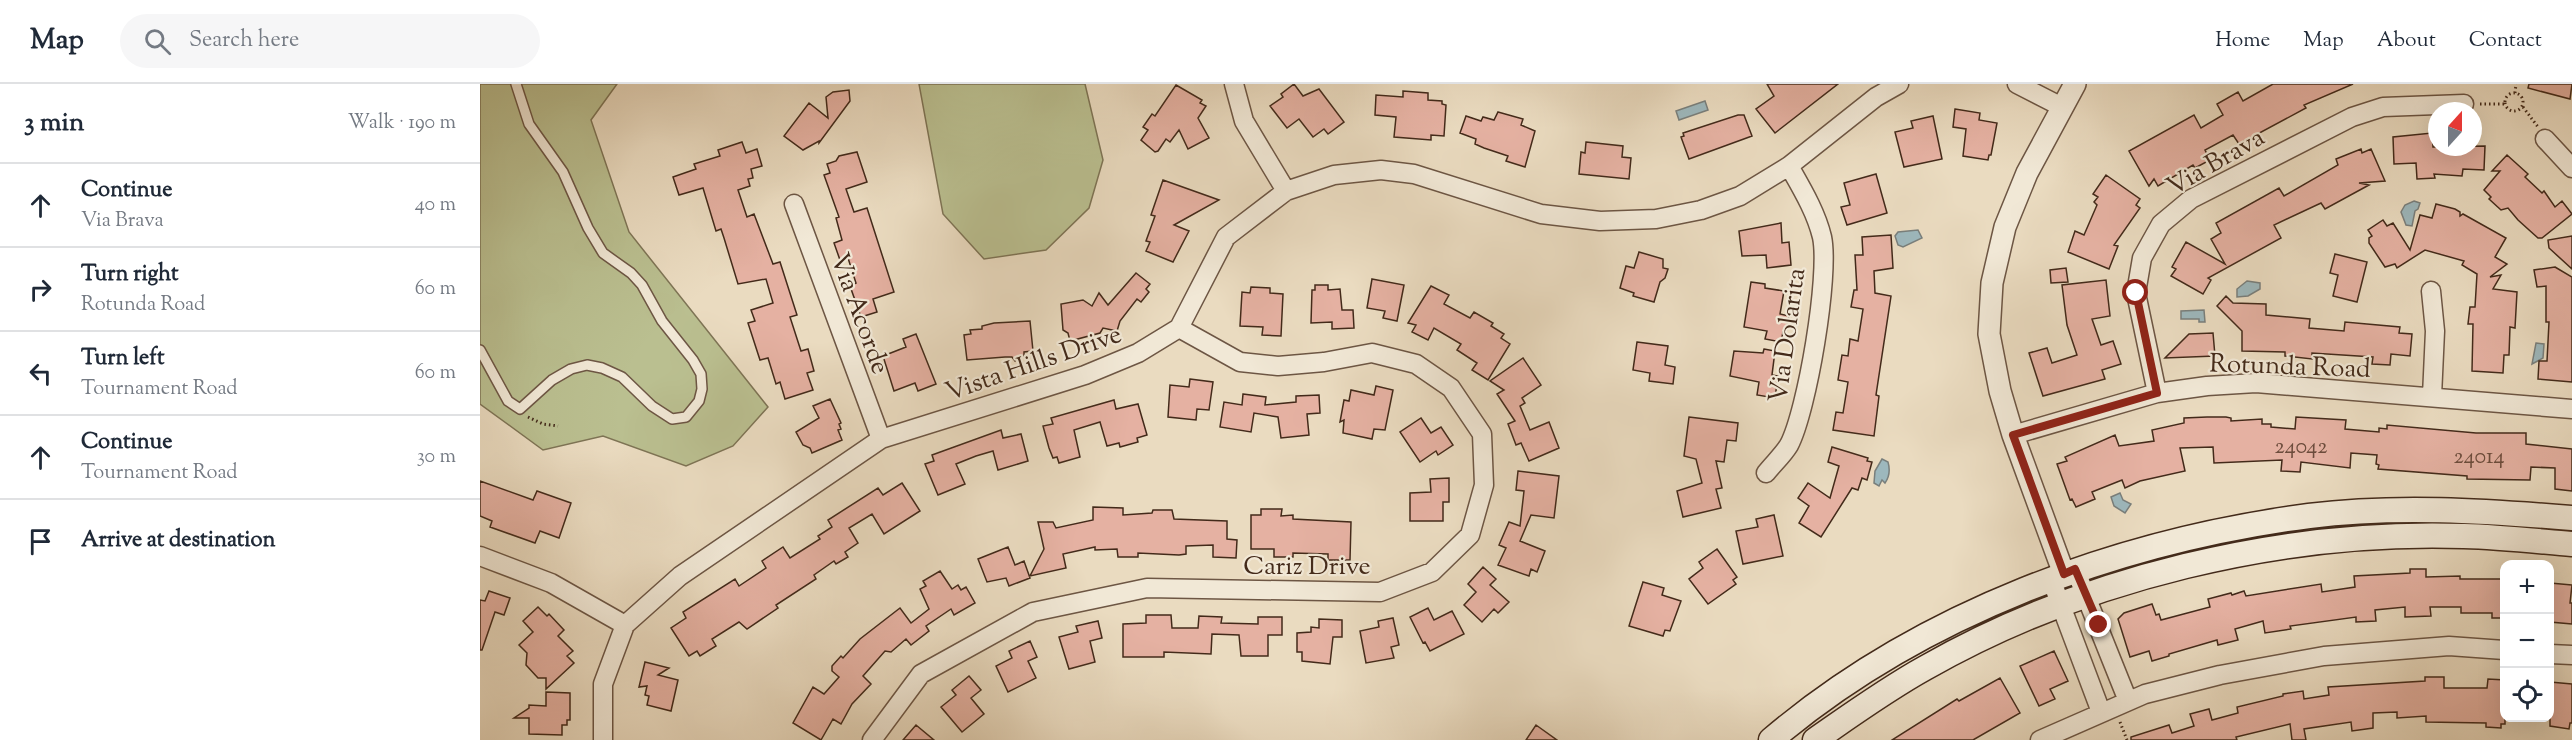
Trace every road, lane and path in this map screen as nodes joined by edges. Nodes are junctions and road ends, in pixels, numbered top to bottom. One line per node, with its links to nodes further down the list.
1 (516, 84): 23 (lane)
2 (1234, 84): 16 (street)
3 (1899, 84): 14 (street)
4 (2017, 84): 11 (street)
5 (2075, 84): 11 (street)
6 (2516, 84): 7 (path)
7 (2515, 93): 9 (path); 12 (path)
8 (2482, 104): 9 (path)
9 (2505, 104): 12 (path)
10 (2428, 105): 21 (street, Via Brava)
11 (2062, 107): 26 (street)
12 (2523, 107): 13 (path)
13 (2545, 139): 15 (street)
14 (1789, 166): 16 (street); 28 (street, Via Dolarita)
15 (2572, 168)
16 (1286, 191): 19 (street)
17 (794, 204): 27 (street, Via Acorde)
18 (2431, 291): 22 (street)
19 (1179, 328): 27 (street, Vista Hills Drive); 42 (street, Cariz Drive)
20 (480, 350): 23 (lane)
21 (2157, 393): 22 (street, Rotunda Road); 26 (street, Rotunda Road)
22 (2432, 396): 24 (street, Rotunda Road)
23 (524, 408): 25 (path)
24 (2572, 409)
25 (558, 426)
26 (2013, 435): 32 (street)
27 (881, 439): 35 (street, Vista Hills Drive)
28 (1766, 473)
29 (2572, 518): 32 (main road)
30 (2572, 544): 33 (main road)
31 (480, 556): 35 (street)
32 (2064, 574): 33 (street); 34 (street); 43 (main road)
33 (2086, 596): 34 (main road); 39 (street)
34 (2062, 604): 40 (street); 44 (main road)
35 (625, 625): 41 (street)
36 (2500, 650): 39 (street)
37 (2554, 654): 38 (street)
38 (2572, 655)
39 (2128, 701): 40 (street)
40 (2102, 712): 45 (street)
41 (603, 740)
42 (872, 740)
43 (1772, 740)
44 (1815, 740)
45 (2040, 740)

